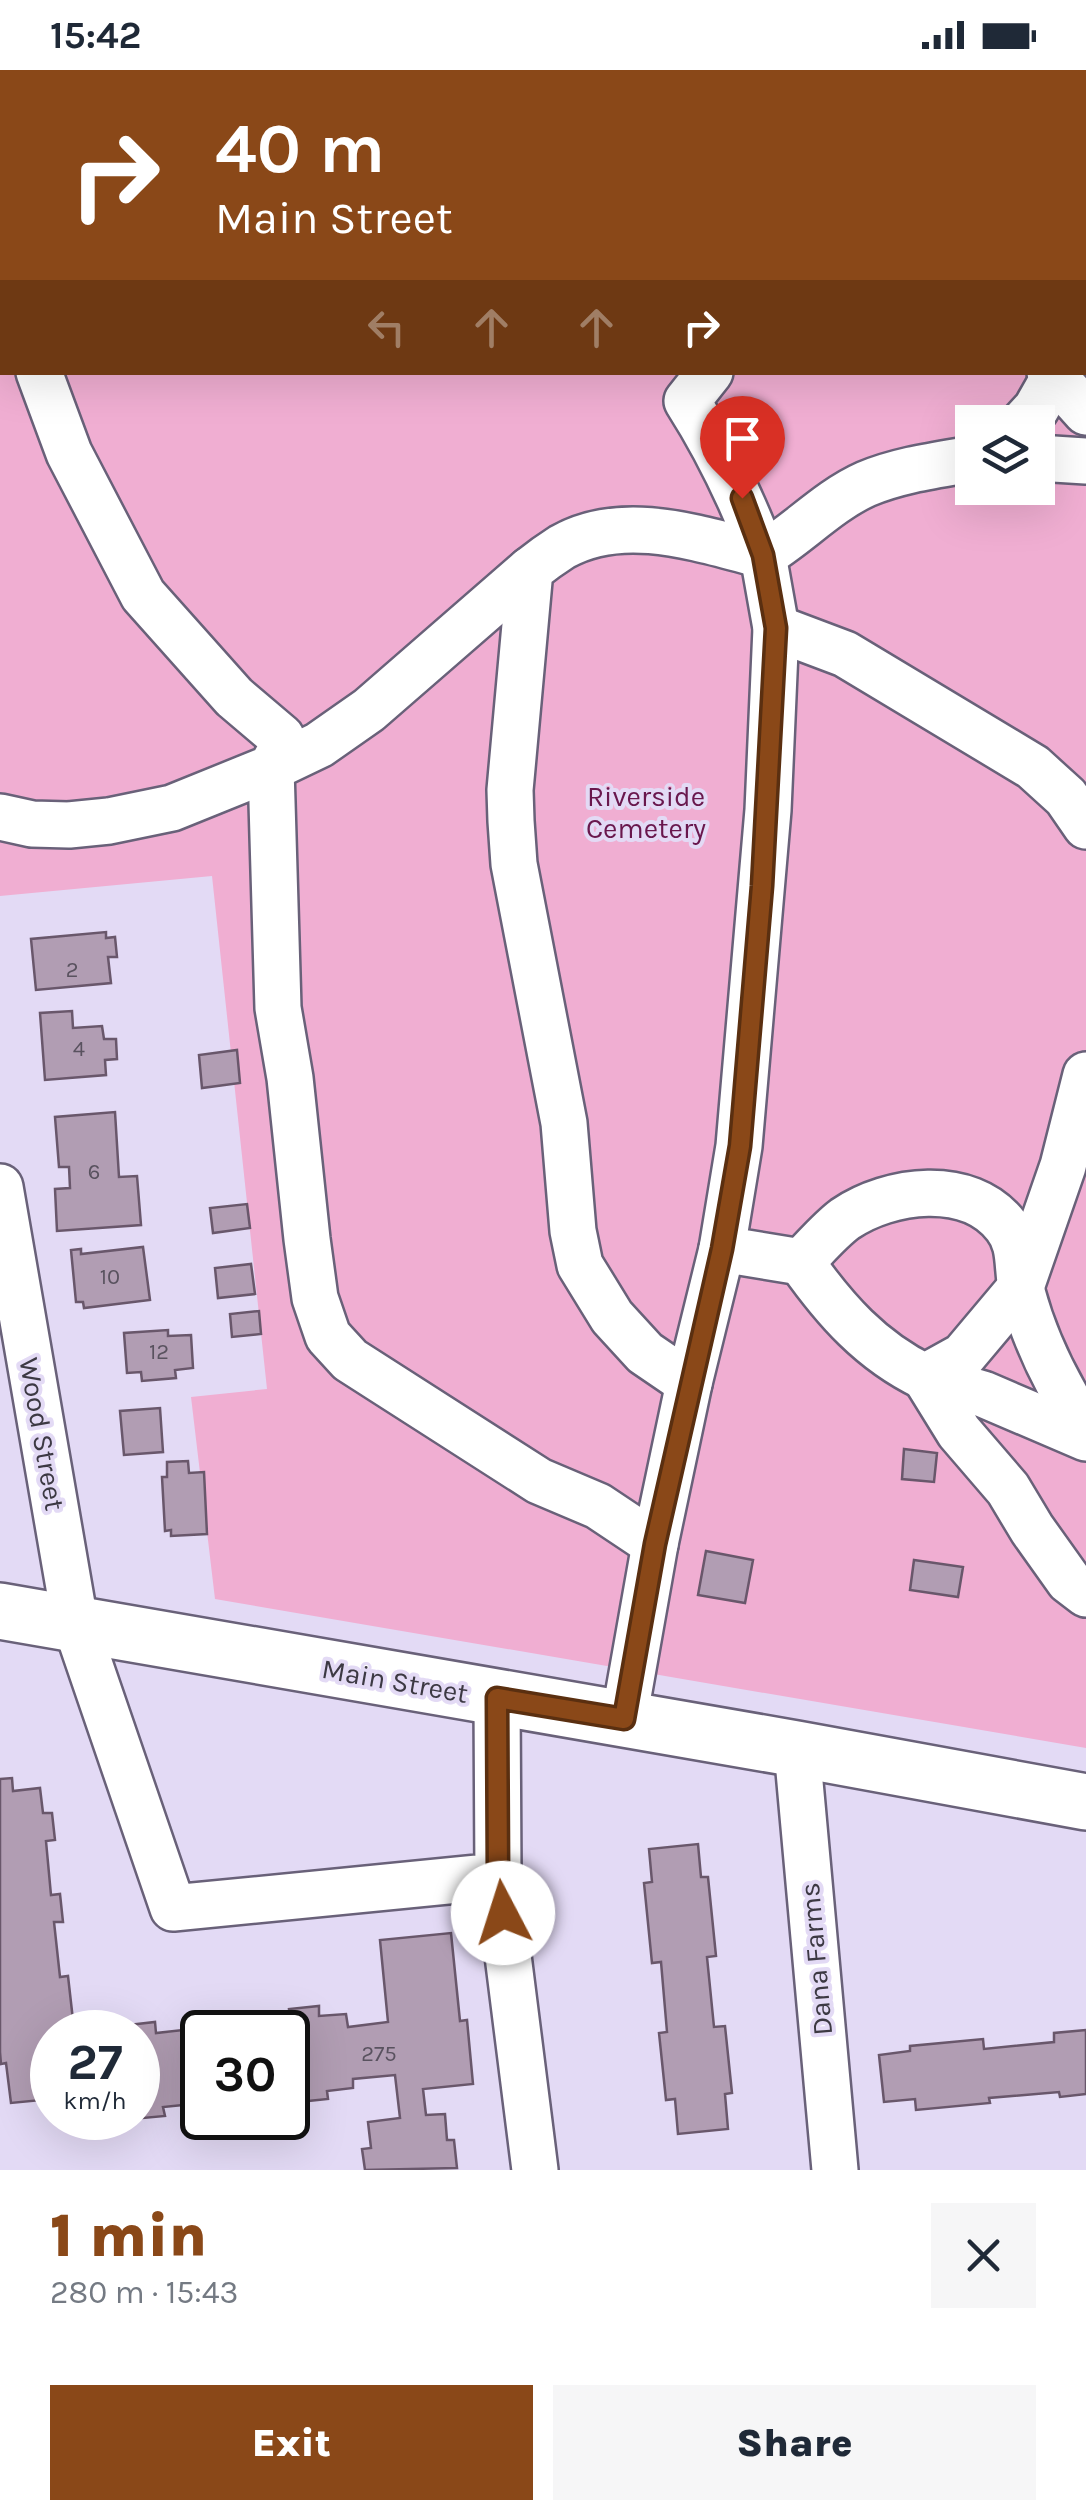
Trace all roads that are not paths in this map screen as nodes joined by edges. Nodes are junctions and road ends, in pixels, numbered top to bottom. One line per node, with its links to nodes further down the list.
1 (40, 375): 12 (street)
2 (1062, 375): 4 (street); 5 (street)
3 (691, 382): 9 (street)
4 (1039, 405)
5 (1086, 412)
6 (1055, 459): 7 (street)
7 (1086, 461)
8 (955, 462): 9 (street)
9 (763, 555): 10 (street); 11 (street)
10 (530, 570): 12 (street); 21 (street)
11 (776, 628): 14 (street); 17 (street)
12 (271, 768): 13 (street); 24 (street)
13 (0, 817)
14 (1086, 826)
15 (1086, 1075): 19 (street)
16 (0, 1187): 27 (street, Wood Street)
17 (722, 1249): 18 (street); 21 (street)
18 (801, 1262): 19 (street); 20 (street)
19 (1021, 1288): 20 (street); 22 (street)
20 (925, 1376): 23 (street); 25 (street)
21 (689, 1384): 24 (street)
22 (1086, 1430)
23 (1086, 1438)
24 (655, 1544): 29 (street)
25 (1086, 1594)
26 (0, 1610): 27 (main road, Main Street)
27 (74, 1622): 28 (main road, Main Street); 32 (street, Wood Street)
28 (497, 1698): 29 (main road, Main Street); 32 (street)
29 (624, 1719): 30 (main road, Main Street)
30 (797, 1749): 31 (main road, Main Street); 34 (street, Dana Farms)
31 (1086, 1802)
32 (498, 1876): 33 (street)
33 (534, 2170)
34 (835, 2170)

